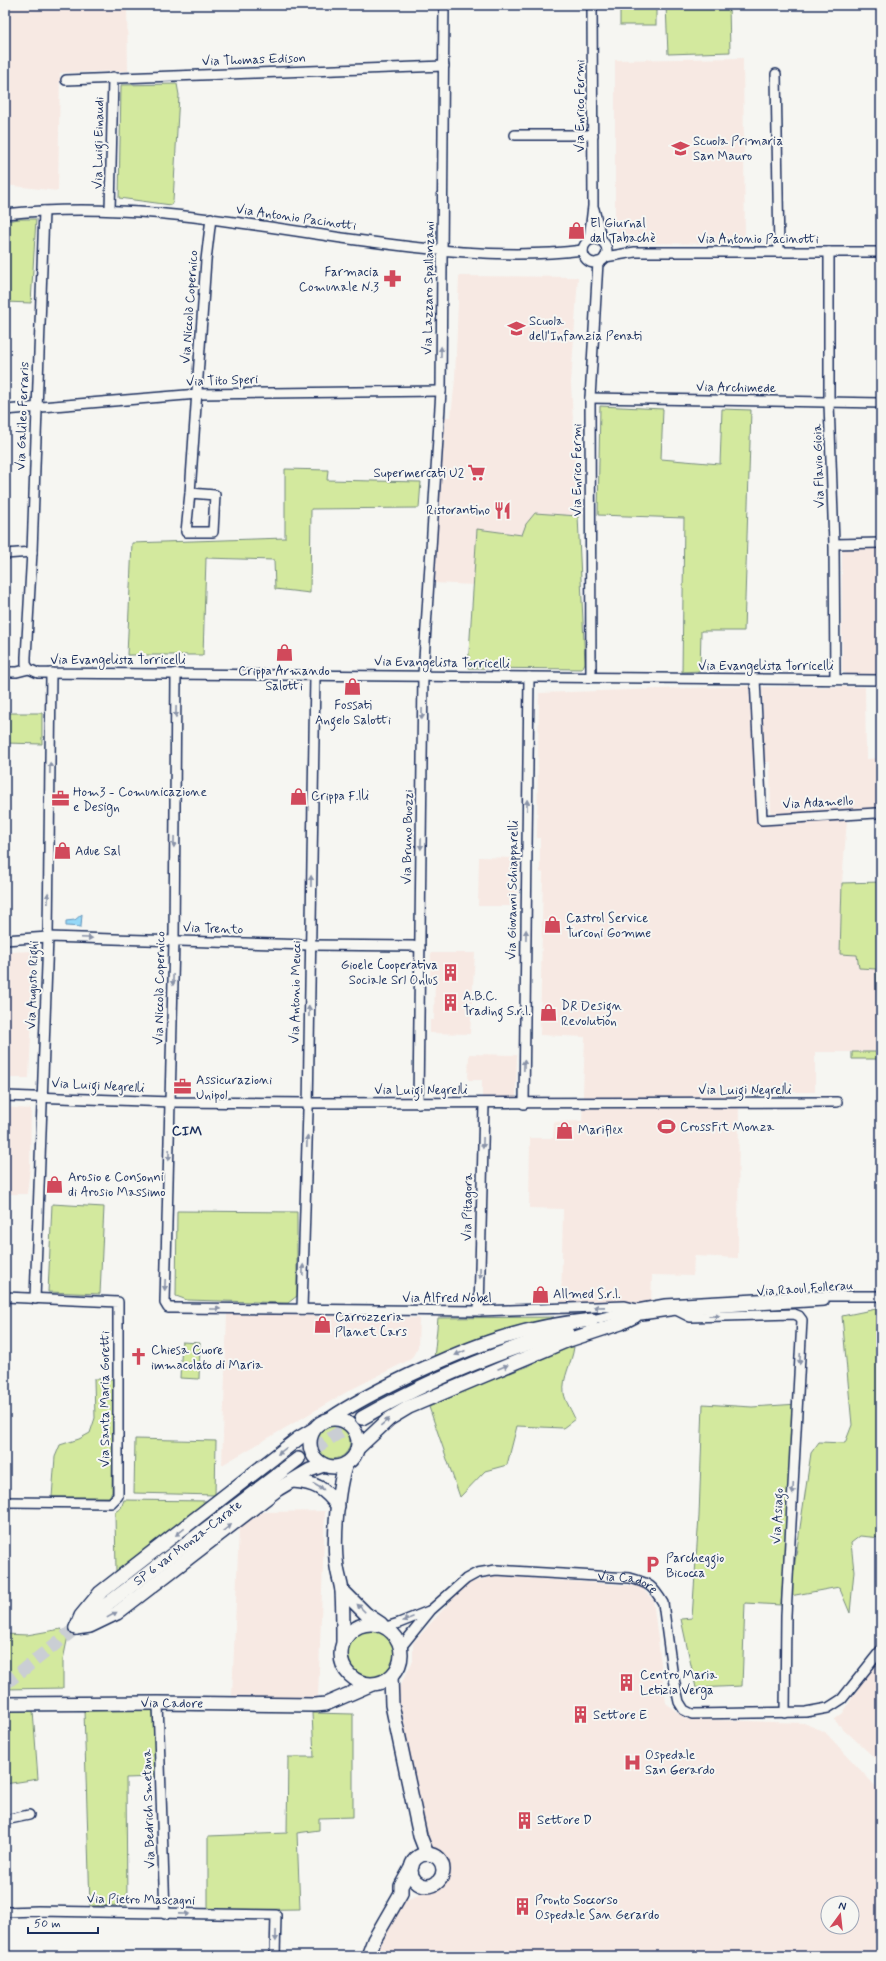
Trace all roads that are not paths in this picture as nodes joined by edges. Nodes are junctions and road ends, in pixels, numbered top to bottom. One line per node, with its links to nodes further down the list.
1 (444, 5): 3 (street, Via Lazzaro Spallanzani)
2 (592, 5): 8 (street, Via Enrico Fermi)
3 (444, 66): 5 (street, Via Thomas Edison); 17 (street, Via Lazzaro Spallanzani)
4 (776, 74): 19 (street)
5 (113, 77): 6 (street, Via Thomas Edison); 10 (street, Via Luigi Einaudi)
6 (66, 80)
7 (515, 135): 8 (street)
8 (593, 135): 9 (street, Via Enrico Fermi)
9 (593, 206): 14 (street, Via Enrico Fermi); 15 (street, Via Enrico Fermi)
10 (110, 210): 11 (street, Via Antonio Pacinotti); 13 (street, Via Antonio Pacinotti)
11 (44, 211): 12 (street, Via Antonio Pacinotti); 28 (street, Via Galileo Ferraris)
12 (5, 214)
13 (211, 218): 17 (street, Via Antonio Pacinotti); 24 (street, Via Niccolò Copernico)
14 (589, 240): 15 (street); 16 (street)
15 (603, 243): 18 (street, Via Antonio Pacinotti); 22 (street)
16 (583, 250): 17 (street, Via Antonio Pacinotti); 22 (street)
17 (442, 251): 23 (street, Via Lazzaro Spallanzani, one-way to 17)
18 (635, 252): 19 (street, Via Antonio Pacinotti); 22 (street, Via Antonio Pacinotti)
19 (779, 252): 20 (street, Via Antonio Pacinotti)
20 (829, 252): 21 (street, Via Antonio Pacinotti); 26 (street, Via Flavio Gioia)
21 (881, 252)
22 (601, 260): 25 (street, Via Enrico Fermi)
23 (441, 391): 24 (street, Via Tito Speri); 35 (street, Via Lazzaro Spallanzani)
24 (198, 394): 28 (street, Via Tito Speri); 30 (street, Via Niccolò Copernico)
25 (590, 398): 26 (street, Via Archimede); 43 (street, Via Enrico Fermi)
26 (829, 402): 27 (street, Via Archimede); 32 (street, Via Flavio Gioia)
27 (881, 403)
28 (36, 408): 29 (street, Via Tito Speri); 33 (street, Via Galileo Ferraris)
29 (5, 410)
30 (190, 493): 30 (street, Via Niccolò Copernico)
31 (881, 543): 32 (street)
32 (834, 544): 45 (street, Via Flavio Gioia)
33 (32, 552): 34 (street); 36 (street, Via Galileo Ferraris)
34 (5, 554)
35 (429, 572): 41 (street, Via Bruno Buozzi)
36 (29, 668): 37 (street, Via Evangelista Torricelli); 38 (street, Via Evangelista Torricelli)
37 (5, 672)
38 (51, 673): 39 (street, Via Evangelista Torricelli); 48 (street, Via Augusto Righi, one-way to 38)
39 (176, 673): 40 (street, Via Evangelista Torricelli); 50 (street, Via Niccolò Copernico, one-way to 50)
40 (315, 675): 41 (street, Via Evangelista Torricelli); 51 (street, Via Antonio Meucci, one-way to 40)
41 (423, 675): 42 (street, Via Evangelista Torricelli); 52 (street, Via Bruno Buozzi, one-way to 52)
42 (529, 677): 43 (street, Via Evangelista Torricelli); 60 (street, Via Giovanni Schiapparelli, one-way to 42)
43 (591, 677): 44 (street, Via Evangelista Torricelli)
44 (755, 679): 45 (street, Via Evangelista Torricelli); 47 (street, Via Adamello)
45 (835, 679): 46 (street, Via Evangelista Torricelli)
46 (881, 680)
47 (876, 813)
48 (48, 937): 49 (street, Via Trento); 50 (street, Via Trento, one-way to 50); 54 (street, Via Augusto Righi)
49 (5, 940)
50 (174, 941): 51 (street, Via Trento); 55 (street, Via Niccolò Copernico, one-way to 55)
51 (310, 945): 52 (street, Via Trento); 57 (street, Via Antonio Meucci, one-way to 51)
52 (420, 948): 58 (street, Via Bruno Buozzi)
53 (5, 1096): 54 (street, Via Luigi Negrelli)
54 (42, 1097): 55 (street, Via Luigi Negrelli); 63 (street, Via Augusto Righi)
55 (171, 1102): 57 (street, Via Luigi Negrelli); 64 (street, Via Niccolò Copernico, one-way to 64)
56 (837, 1102): 60 (street, Via Luigi Negrelli)
57 (308, 1103): 58 (street, Via Luigi Negrelli); 66 (street, Via Antonio Meucci, one-way to 57)
58 (418, 1103): 59 (street, Via Luigi Negrelli)
59 (484, 1104): 60 (street, Via Luigi Negrelli); 68 (street, Via Pitagora, one-way to 68)
60 (524, 1104)
61 (881, 1296): 65 (street, Via Raoul Follerau)
62 (5, 1297): 63 (street)
63 (35, 1299): 81 (street, Via Santa Maria Goretti)
64 (164, 1303): 66 (street, Via Alfred Nobel, one-way to 66)
65 (731, 1303): 67 (street, Via Alfred Nobel); 69 (street, Via Alfred Nobel)
66 (302, 1309): 68 (street, Via Alfred Nobel)
67 (676, 1310): 69 (street, Via Alfred Nobel); 71 (street, Via Alfred Nobel, one-way to 71)
68 (479, 1311): 69 (street, Via Alfred Nobel, one-way to 68)
69 (636, 1312): 70 (street); 72 (street); 76 (street, one-way to 69)
70 (592, 1320): 72 (street); 74 (street, one-way to 74)
71 (802, 1320): 97 (street, Via Asiago, one-way to 97)
72 (534, 1342): 73 (street)
73 (362, 1418)
74 (330, 1419): 75 (street); 76 (street)
75 (314, 1429): 79 (street); 86 (street, one-way to 86)
76 (357, 1449): 78 (street)
77 (298, 1459): 86 (street, SP 6 var Monza-Carate)
78 (346, 1464): 79 (street); 82 (street)
79 (326, 1466): 80 (street); 82 (street)
80 (293, 1481): 82 (street, one-way to 82); 86 (street, one-way to 80)
81 (5, 1502)
82 (338, 1502): 83 (street)
83 (342, 1590): 85 (street, one-way to 83); 87 (street)
84 (431, 1610): 85 (street, Via Cadore, one-way to 85); 88 (street, Via Cadore); 97 (street, Via Cadore)
85 (384, 1626): 87 (street, Via Cadore); 88 (street)
86 (76, 1628)
87 (343, 1641): 90 (street)
88 (401, 1647): 91 (street)
89 (881, 1650): 97 (street, Via Cadore)
90 (350, 1677): 92 (street); 93 (street)
91 (391, 1677): 92 (street, Via Cadore); 96 (street)
92 (373, 1684): 93 (street, Via Cadore); 96 (street)
93 (337, 1699): 94 (street, Via Cadore)
94 (158, 1703): 95 (street, Via Cadore); 106 (street, Via Bedrich Smetana)
95 (5, 1704)
96 (392, 1706): 100 (street)
97 (785, 1713)
98 (29, 1815): 99 (street)
99 (5, 1820)
100 (420, 1836): 101 (street); 102 (street)
101 (427, 1854): 102 (street); 103 (street)
102 (413, 1864): 103 (street); 104 (street)
103 (420, 1884): 104 (street)
104 (401, 1894): 108 (street)
105 (5, 1912): 106 (street, Via Pietro Mascagni)
106 (165, 1914): 107 (street, Via Pietro Mascagni, one-way to 107)
107 (275, 1956)
108 (368, 1956)

